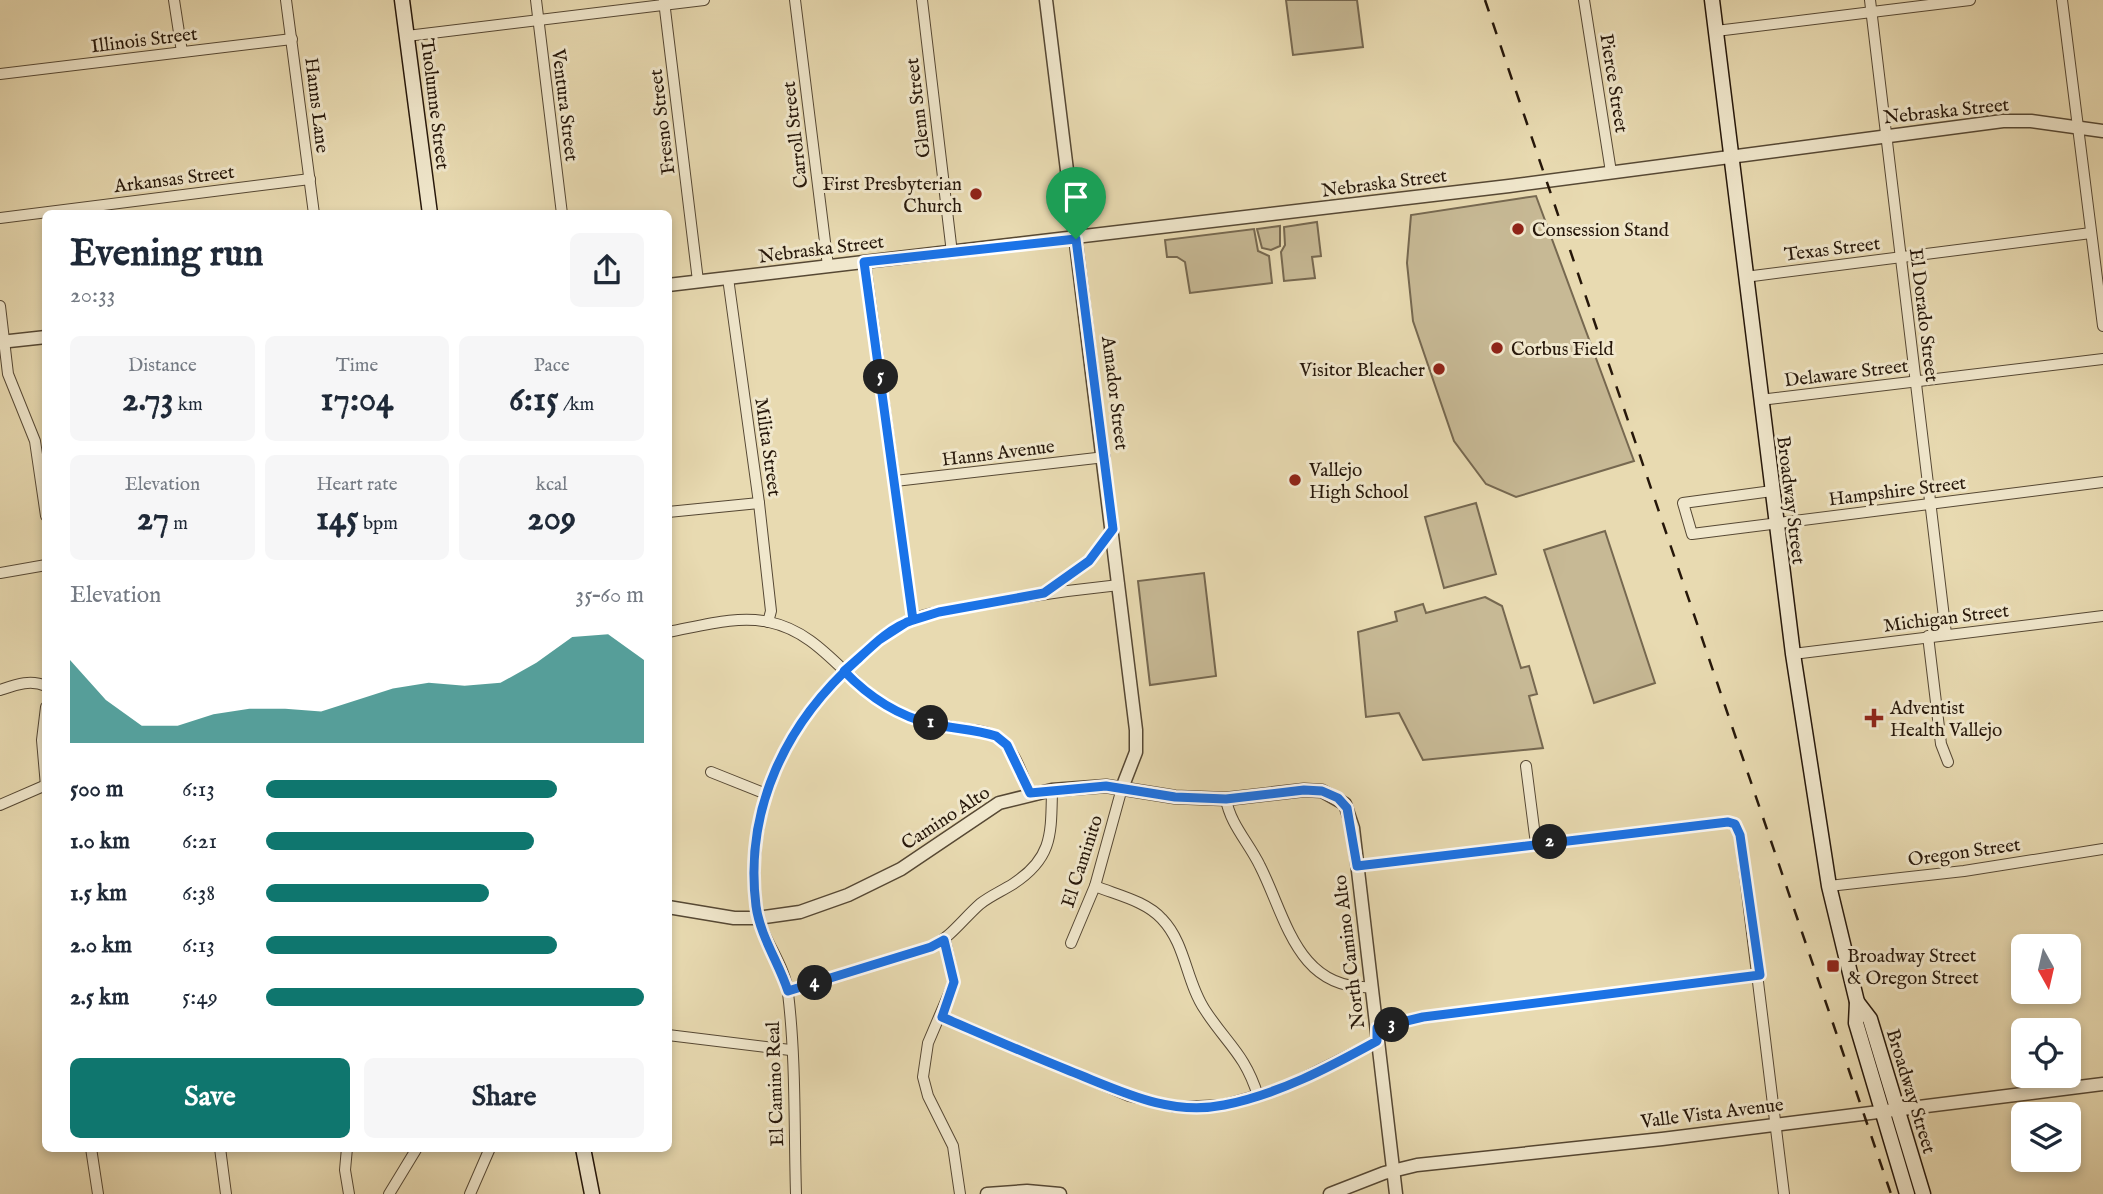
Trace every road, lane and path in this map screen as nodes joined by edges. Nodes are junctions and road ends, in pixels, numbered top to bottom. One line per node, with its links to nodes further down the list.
1 (174, 0): 20 (street)
2 (286, 0): 19 (street, Hanns Lane)
3 (402, 0): 18 (main road, Tuolumne Street)
4 (536, 0): 16 (street, Ventura Street)
5 (704, 0): 14 (street)
6 (795, 0): 39 (street, Carroll Street)
7 (922, 0): 36 (street, Glenn Street)
8 (1046, 0): 35 (street, Amador Street)
9 (1584, 0): 26 (street, Pierce Street)
10 (1712, 0): 17 (main road, Broadway Street)
11 (1870, 0): 15 (street, El Dorado Street)
12 (1970, 0): 15 (street)
13 (2063, 0): 22 (street)
14 (665, 2): 16 (street); 42 (street, Fresno Street)
15 (1871, 12): 17 (street); 24 (street, El Dorado Street)
16 (538, 20): 18 (street); 31 (street, Ventura Street)
17 (1716, 31): 25 (main road, Broadway Street)
18 (407, 36): 30 (main road, Tuolumne Street)
19 (292, 39): 20 (street, Illinois Street); 27 (street, Hanns Lane)
20 (182, 52): 21 (street, Illinois Street)
21 (0, 74)
22 (2078, 127): 23 (street, Nebraska Street); 24 (street, Nebraska Street); 34 (street)
23 (2103, 131)
24 (1886, 136): 25 (street, Nebraska Street); 37 (street, El Dorado Street)
25 (1731, 156): 26 (street, Nebraska Street); 40 (main road, Broadway Street)
26 (1611, 172): 35 (street, Nebraska Street)
27 (310, 179): 28 (street, Arkansas Street); 29 (street, Hanns Lane)
28 (64, 210)
29 (314, 210)
30 (429, 210)
31 (562, 210)
32 (42, 213): 33 (street, Arkansas Street)
33 (0, 218)
34 (2091, 233): 37 (street, Texas Street); 45 (street)
35 (1076, 239): 36 (street, Nebraska Street); 51 (street, Amador Street)
36 (952, 253): 38 (street, Nebraska Street)
37 (1900, 257): 40 (street, Texas Street); 49 (street, El Dorado Street)
38 (864, 262): 39 (street, Nebraska Street); 52 (street)
39 (828, 266): 41 (street, Nebraska Street)
40 (1745, 277): 50 (main road, Broadway Street)
41 (728, 278): 42 (street, Nebraska Street); 56 (street, Milita Street)
42 (698, 281): 43 (street, Nebraska Street)
43 (672, 284)
44 (0, 306): 47 (street)
45 (2103, 326)
46 (42, 337): 47 (street)
47 (2, 342): 54 (street)
48 (2103, 359): 49 (street, Delaware Street)
49 (1916, 382): 50 (street, Delaware Street); 57 (street, El Dorado Street)
50 (1760, 400): 55 (main road, Broadway Street)
51 (1105, 457): 52 (street, Hanns Avenue); 60 (street, Amador Street)
52 (895, 481): 66 (street)
53 (2103, 482): 57 (street, Hampshire Street)
54 (42, 491)
55 (1772, 491): 59 (main road, Broadway Street); 59 (street, Hampshire Street)
56 (760, 503): 58 (street); 67 (street, Milita Street)
57 (1930, 503): 59 (street, Hampshire Street); 69 (street, El Dorado Street)
58 (672, 512)
59 (1776, 523): 71 (main road, Broadway Street)
60 (1113, 529): 63 (street, Amador Street); 64 (street)
61 (42, 566): 62 (street)
62 (0, 573)
63 (1119, 585): 64 (street, El Camino Real); 79 (street, Amador Street)
64 (1044, 593): 66 (street, El Camino Real)
65 (2103, 616): 69 (street, Michigan Street)
66 (913, 620): 72 (street, El Camino Real)
67 (768, 622): 68 (street); 72 (street)
68 (672, 631)
69 (1946, 634): 70 (street, Michigan Street)
70 (1928, 636): 71 (street, Michigan Street); 75 (street)
71 (1793, 654): 90 (main road, Broadway Street)
72 (844, 671): 82 (street); 83 (street, El Camino Real)
73 (42, 684): 74 (street)
74 (0, 690)
75 (1948, 762)
76 (1526, 766): 86 (street)
77 (711, 772): 83 (street)
78 (42, 786): 85 (street)
79 (1122, 788): 80 (street, Camino Alto); 84 (street, Camino Alto); 89 (street, El Caminito)
80 (1052, 790): 82 (street, Camino Alto); 93 (street)
81 (1293, 791): 84 (street, Camino Alto); 88 (street, North Camino Alto)
82 (1030, 793): 92 (street, Camino Alto)
83 (766, 794): 92 (street, El Camino Real)
84 (1226, 799): 96 (street)
85 (0, 805)
86 (1536, 844): 88 (street); 95 (street)
87 (2103, 849): 90 (street, Oregon Street)
88 (1357, 866): 96 (street, North Camino Alto)
89 (1095, 886): 94 (street, El Caminito); 104 (street)
90 (1829, 887): 98 (main road, Broadway Street)
91 (672, 908): 92 (street, Camino Alto)
92 (758, 918): 97 (street, El Camino Real)
93 (944, 940): 97 (street); 99 (street)
94 (1071, 943)
95 (1760, 975): 101 (street); 107 (street)
96 (1372, 987): 101 (street, North Camino Alto)
97 (788, 991): 102 (street, El Camino Real)
98 (1857, 1002): 105 (main road, Broadway Street); 106 (main road, Broadway Street)
99 (942, 1017): 104 (street); 123 (street)
100 (672, 1035): 102 (street)
101 (1377, 1035): 104 (street); 114 (street, North Camino Alto)
102 (790, 1049): 122 (street, El Camino Real)
103 (2103, 1084): 105 (street, Valle Vista Avenue)
104 (1258, 1096)
105 (1896, 1110): 106 (street, Valle Vista Avenue); 130 (main road, Broadway Street)
106 (1881, 1111): 107 (street, Valle Vista Avenue); 129 (main road, Broadway Street)
107 (1776, 1123): 114 (street, Valle Vista Avenue); 128 (street)
108 (92, 1152): 116 (street)
109 (221, 1152): 117 (street)
110 (347, 1152): 118 (street)
111 (415, 1152): 119 (street)
112 (488, 1152): 120 (street)
113 (584, 1152): 121 (main road)
114 (1393, 1171): 126 (street, Valle Vista Avenue); 127 (street, North Camino Alto)
115 (1042, 1193): 124 (street); 125 (street)
116 (98, 1194)
117 (226, 1194)
118 (349, 1194)
119 (389, 1194)
120 (470, 1194)
121 (592, 1194)
122 (796, 1194)
123 (960, 1194)
124 (987, 1194)
125 (1060, 1194)
126 (1331, 1194)
127 (1396, 1194)
128 (1784, 1194)
129 (1908, 1194)
130 (1923, 1194)

